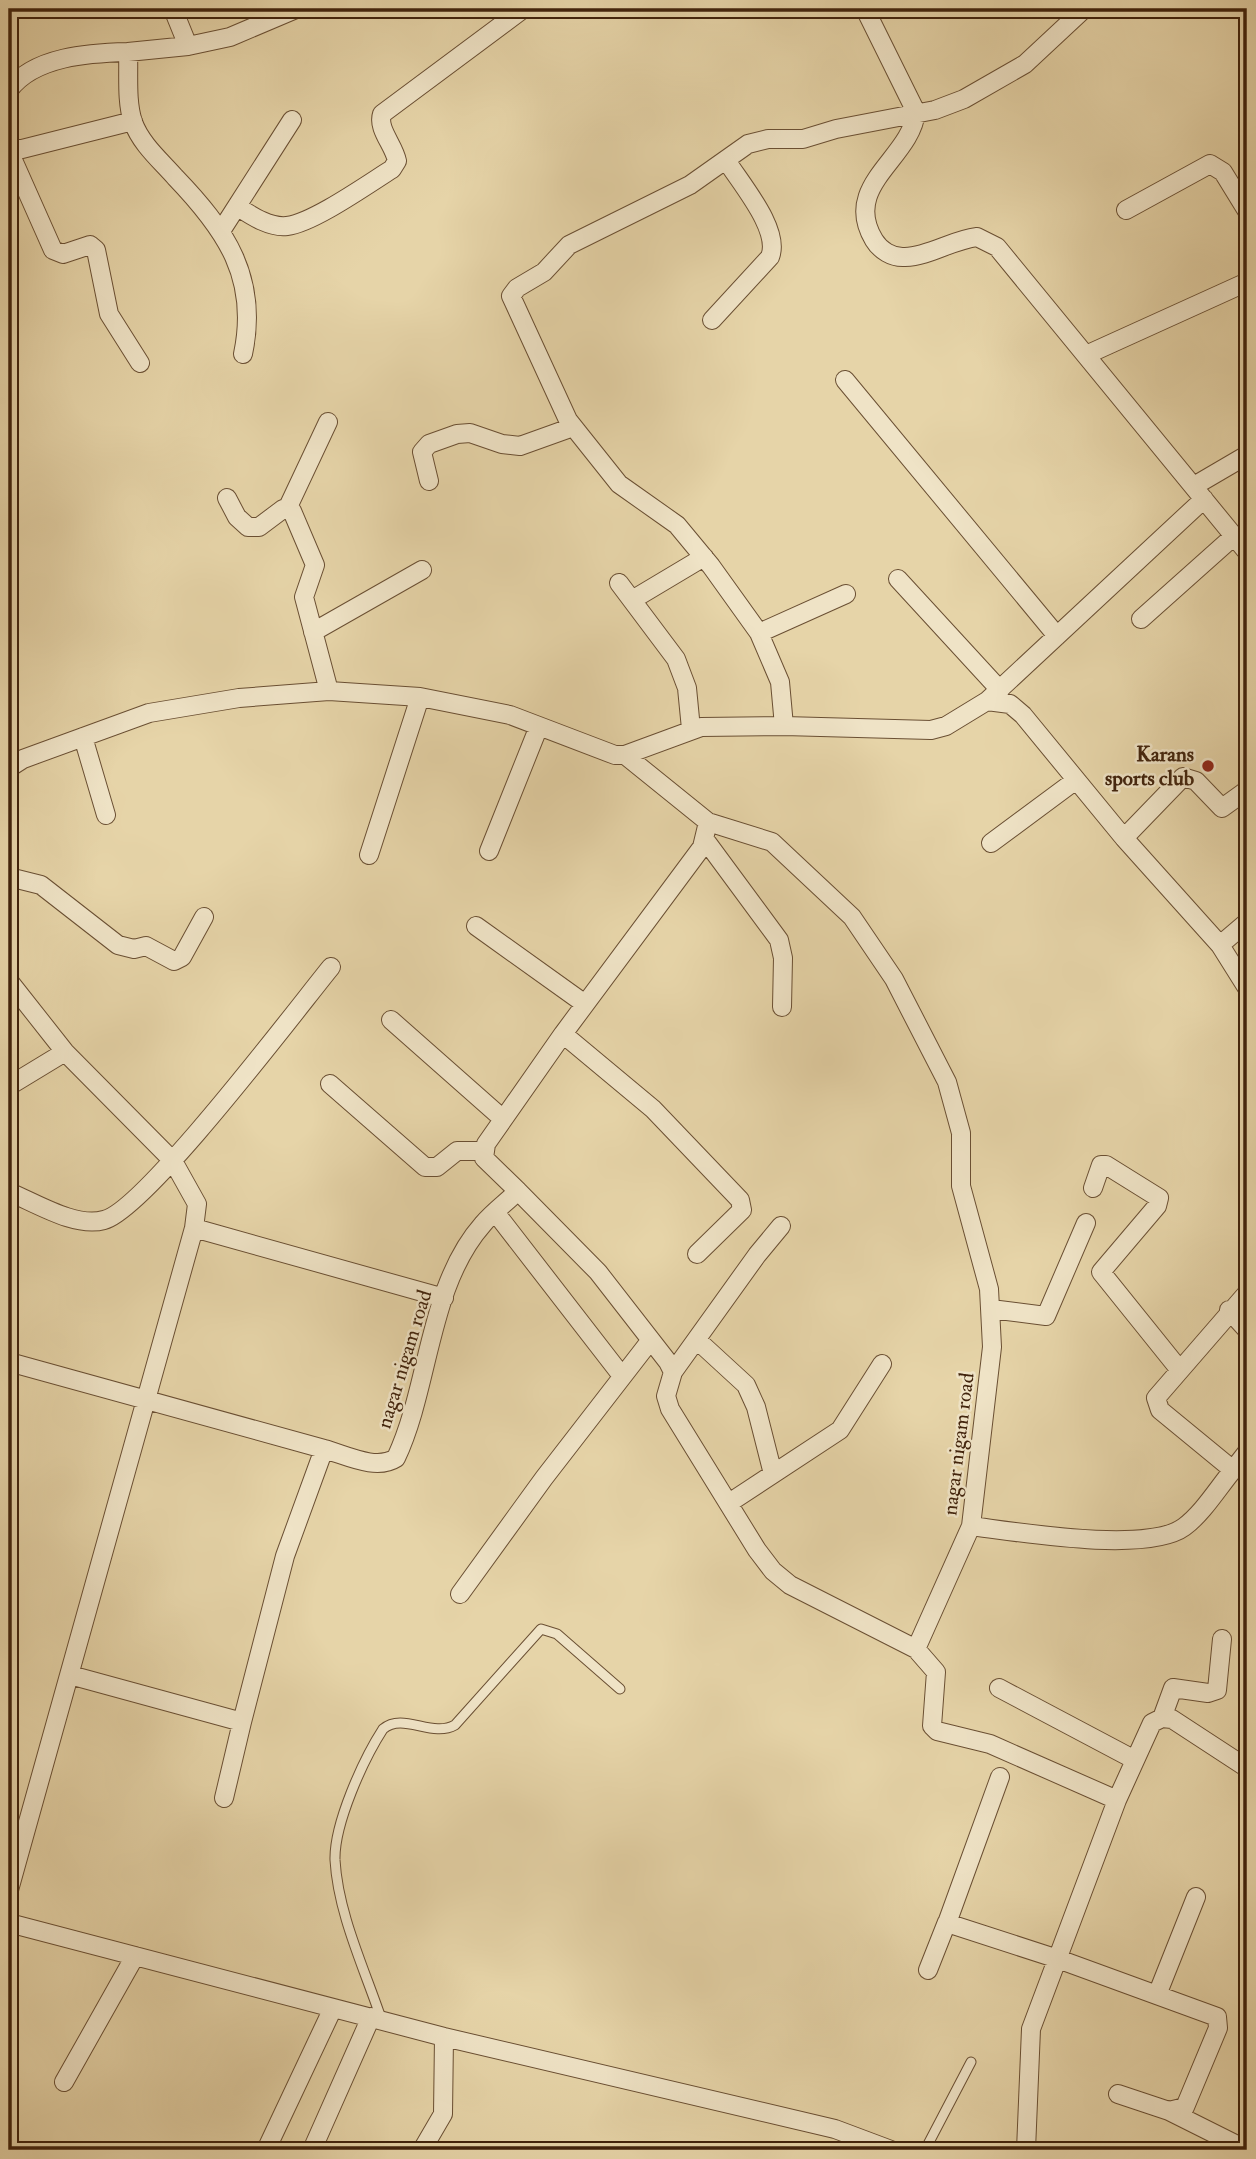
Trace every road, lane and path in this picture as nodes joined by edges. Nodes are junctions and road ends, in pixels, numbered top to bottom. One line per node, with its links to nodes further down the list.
1 (173, 9): 8 (street)
2 (296, 9): 8 (street)
3 (523, 9): 16 (street)
4 (553, 9): 5 (street)
5 (563, 9)
6 (865, 9): 11 (street)
7 (1084, 9): 11 (street)
8 (188, 46): 9 (street)
9 (128, 52): 10 (street); 12 (street)
10 (9, 90)
11 (916, 112): 15 (street); 23 (street)
12 (133, 121): 14 (street); 19 (street)
13 (292, 121): 16 (street)
14 (9, 150): 24 (street)
15 (726, 160): 21 (street); 27 (street)
16 (238, 207): 19 (street)
17 (1126, 210): 18 (street)
18 (1247, 211)
19 (221, 231): 22 (street)
20 (1247, 282): 23 (street)
21 (712, 320)
22 (243, 354)
23 (1086, 355): 30 (street)
24 (140, 362)
25 (845, 380): 44 (street)
26 (328, 422): 32 (street)
27 (573, 426): 29 (street); 35 (street)
28 (1247, 455): 30 (street)
29 (429, 481)
30 (1199, 492): 33 (street); 44 (street)
31 (227, 498): 32 (street)
32 (288, 507): 42 (street)
33 (1234, 536): 34 (street); 41 (street)
34 (1247, 552)
35 (704, 557): 40 (street); 43 (street)
36 (422, 570): 42 (street)
37 (898, 579): 46 (street)
38 (619, 583): 40 (street)
39 (846, 593): 43 (street)
40 (632, 600): 50 (street)
41 (1141, 619)
42 (313, 632): 45 (street)
43 (760, 633): 49 (street)
44 (1057, 636): 46 (street)
45 (329, 691): 47 (street); 51 (street)
46 (993, 696): 49 (street); 54 (street)
47 (420, 698): 48 (street); 62 (street)
48 (539, 726): 52 (street); 61 (street)
49 (784, 726): 50 (street)
50 (691, 729): 52 (street)
51 (83, 737): 53 (street); 56 (street)
52 (625, 755): 57 (street, nagar nigam road)
53 (9, 768)
54 (1076, 780): 58 (street); 60 (street)
55 (1247, 790): 58 (street)
56 (106, 815)
57 (708, 822): 59 (street); 91 (street, nagar nigam road)
58 (1124, 838): 67 (street)
59 (706, 841): 71 (street); 72 (street)
60 (991, 843)
61 (489, 851)
62 (369, 855)
63 (9, 877): 64 (street)
64 (204, 916)
65 (1247, 922): 67 (street)
66 (476, 926): 71 (street)
67 (1220, 945): 70 (street)
68 (331, 967): 80 (street)
69 (9, 981): 75 (street)
70 (1247, 988)
71 (584, 1004): 74 (street)
72 (782, 1007)
73 (391, 1020): 78 (street)
74 (562, 1034): 78 (street); 88 (street)
75 (65, 1052): 77 (street); 80 (street)
76 (330, 1084): 79 (street)
77 (9, 1086)
78 (503, 1119): 79 (street)
79 (483, 1152): 82 (street)
80 (173, 1161): 83 (street); 87 (street)
81 (1093, 1188): 98 (street)
82 (518, 1191): 84 (street, nagar nigam road); 95 (street)
83 (9, 1192)
84 (495, 1212): 90 (street, nagar nigam road); 100 (street)
85 (1086, 1223): 91 (street)
86 (781, 1226): 94 (street)
87 (194, 1228): 90 (street); 101 (street)
88 (697, 1254)
89 (1247, 1293): 92 (street)
90 (444, 1298): 102 (street, nagar nigam road)
91 (990, 1309): 107 (street, nagar nigam road)
92 (1229, 1310): 93 (street); 98 (street)
93 (1247, 1330)
94 (697, 1340): 99 (street); 105 (street)
95 (650, 1341): 99 (street); 100 (street)
96 (9, 1362): 101 (street)
97 (882, 1364): 105 (street)
98 (1179, 1369): 104 (street)
99 (673, 1372): 106 (street)
100 (622, 1376): 108 (street)
101 (147, 1398): 102 (street); 111 (street)
102 (324, 1449): 115 (street)
103 (1247, 1452): 104 (street)
104 (1233, 1470): 107 (street)
105 (773, 1474): 106 (street)
106 (729, 1503): 110 (street)
107 (971, 1526): 110 (street, nagar nigam road)
108 (460, 1594)
109 (1222, 1639): 114 (street)
110 (916, 1649): 120 (street)
111 (70, 1675): 115 (street); 121 (street)
112 (999, 1688): 116 (street)
113 (621, 1689): 130 (lane)
114 (1162, 1718): 116 (street); 117 (street)
115 (242, 1722): 119 (street)
116 (1135, 1760): 120 (street)
117 (1247, 1768)
118 (1000, 1777): 123 (street)
119 (224, 1798)
120 (1117, 1800): 126 (street)
121 (9, 1890)
122 (1196, 1897): 128 (street)
123 (947, 1922): 126 (street); 127 (street)
124 (9, 1923): 125 (street)
125 (135, 1956): 129 (street); 133 (street)
126 (1058, 1959): 128 (street); 141 (street)
127 (928, 1970)
128 (1157, 1995): 135 (street)
129 (333, 2008): 130 (street); 136 (street)
130 (376, 2019): 131 (street); 137 (street)
131 (444, 2037): 138 (street); 139 (street)
132 (971, 2062): 140 (lane)
133 (64, 2082)
134 (1118, 2094): 135 (street)
135 (1169, 2111): 142 (street)
136 (266, 2150)
137 (312, 2150)
138 (422, 2150)
139 (891, 2150)
140 (925, 2150)
141 (1026, 2150)
142 (1247, 2150)

